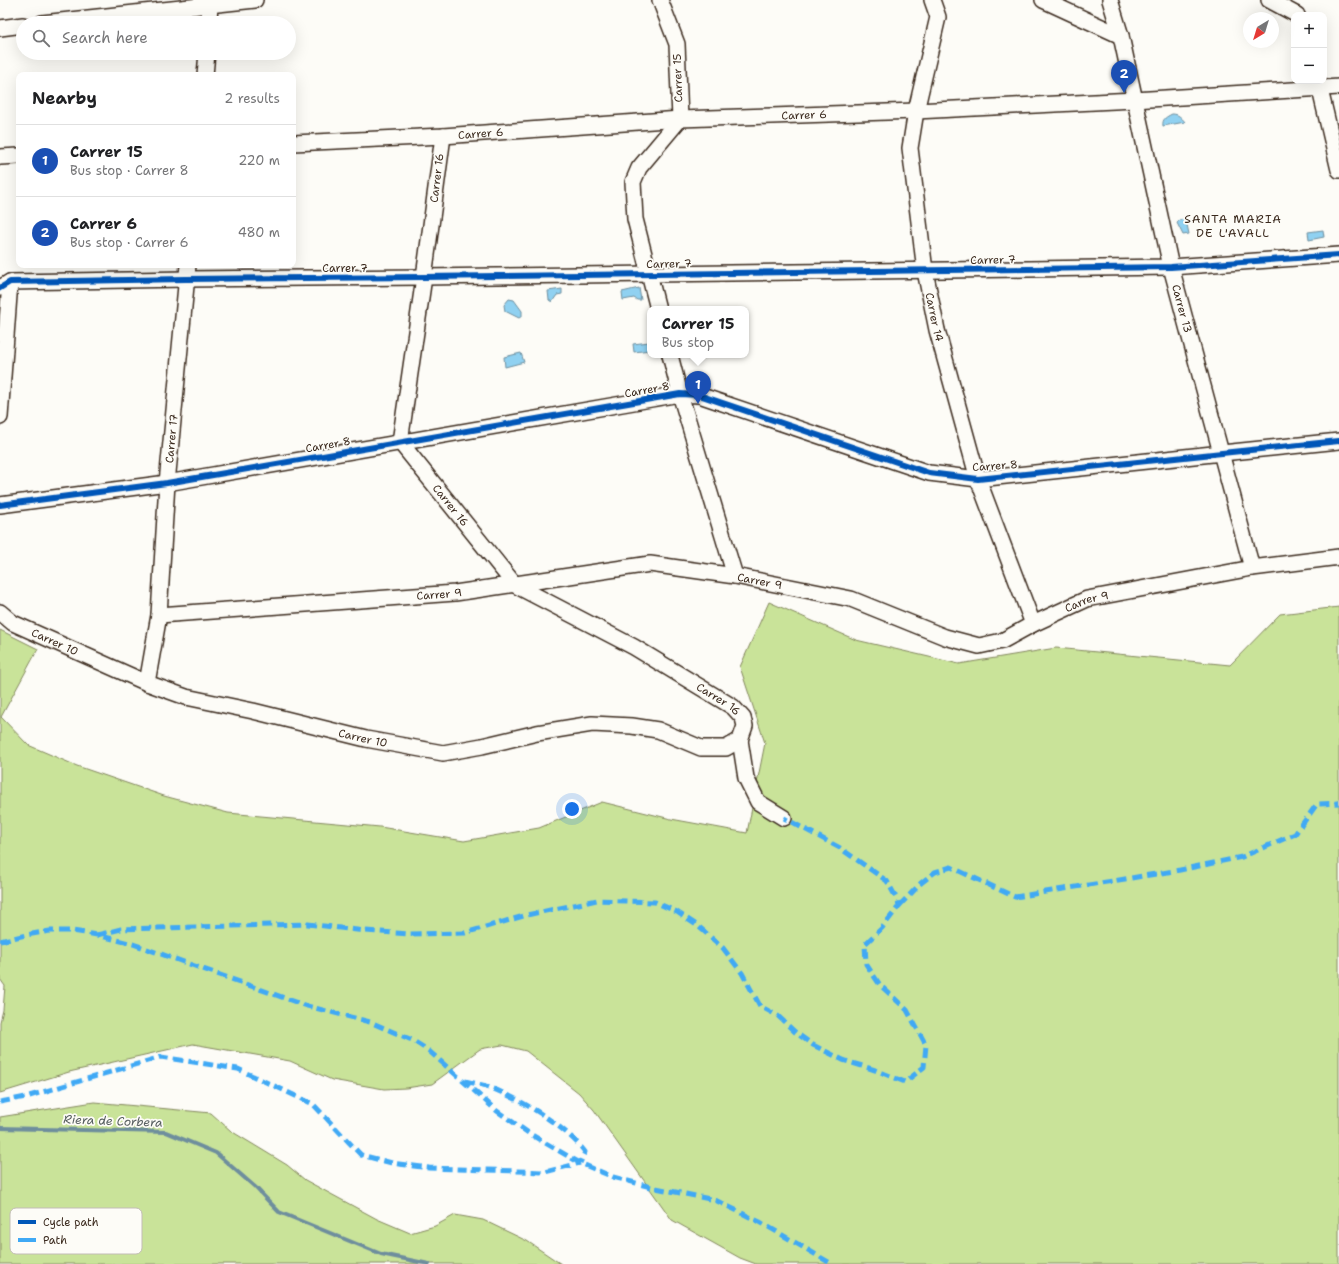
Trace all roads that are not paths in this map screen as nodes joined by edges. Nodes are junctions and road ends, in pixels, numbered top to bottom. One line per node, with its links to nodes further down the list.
1 (255, 0): 8 (street)
2 (660, 0): 22 (street, Carrer 15)
3 (932, 0): 21 (street, Carrer 14)
4 (1043, 0): 15 (street)
5 (1110, 0): 15 (street, Carrer 13)
6 (1269, 0): 9 (street)
7 (1295, 0): 10 (street)
8 (210, 2): 11 (street); 12 (street)
9 (1292, 12)
10 (1297, 12)
11 (98, 16)
12 (209, 16)
13 (16, 26): 14 (street)
14 (0, 28)
15 (1120, 36): 20 (street, Carrer 13)
16 (206, 60): 17 (street)
17 (205, 72)
18 (1319, 85): 19 (street, Carrer 6); 20 (street, Carrer 6); 27 (street)
19 (1339, 87)
20 (1134, 100): 21 (street, Carrer 6); 29 (street, Carrer 13)
21 (916, 111): 22 (street, Carrer 6); 30 (street, Carrer 14)
22 (680, 119): 23 (street, Carrer 6); 32 (street)
23 (443, 136): 24 (street, Carrer 6); 33 (street, Carrer 16)
24 (296, 143)
25 (16, 156): 26 (street)
26 (0, 157)
27 (1339, 170)
28 (1339, 255): 29 (street, Carrer 7)
29 (1171, 267): 30 (street, Carrer 7); 41 (street, Carrer 13)
30 (926, 271): 32 (street, Carrer 7); 42 (street, Carrer 14)
31 (187, 272): 33 (street, Carrer 7); 34 (street, Carrer 7); 43 (street, Carrer 17)
32 (650, 274): 33 (street, Carrer 7); 35 (street)
33 (424, 277): 39 (street, Carrer 16)
34 (5, 285): 38 (street)
35 (657, 306)
36 (671, 358): 37 (street)
37 (680, 394): 39 (street, Carrer 8); 42 (street, Carrer 8); 47 (street)
38 (0, 417)
39 (400, 442): 43 (street, Carrer 8); 48 (street, Carrer 16)
40 (1339, 442): 41 (street, Carrer 8)
41 (1222, 453): 42 (street, Carrer 8); 46 (street, Carrer 13)
42 (978, 479): 51 (street, Carrer 14)
43 (167, 483): 44 (street, Carrer 8); 50 (street, Carrer 17)
44 (0, 505)
45 (1339, 557): 46 (street, Carrer 9)
46 (1252, 568): 51 (street, Carrer 9)
47 (736, 576): 48 (street, Carrer 9); 51 (street, Carrer 9)
48 (514, 584): 50 (street, Carrer 9); 53 (street, Carrer 16)
49 (0, 612): 52 (street, Carrer 10)
50 (159, 615): 52 (street, Carrer 17)
51 (1033, 624)
52 (147, 683): 53 (street, Carrer 10)
53 (740, 740): 54 (street)
54 (784, 818)

